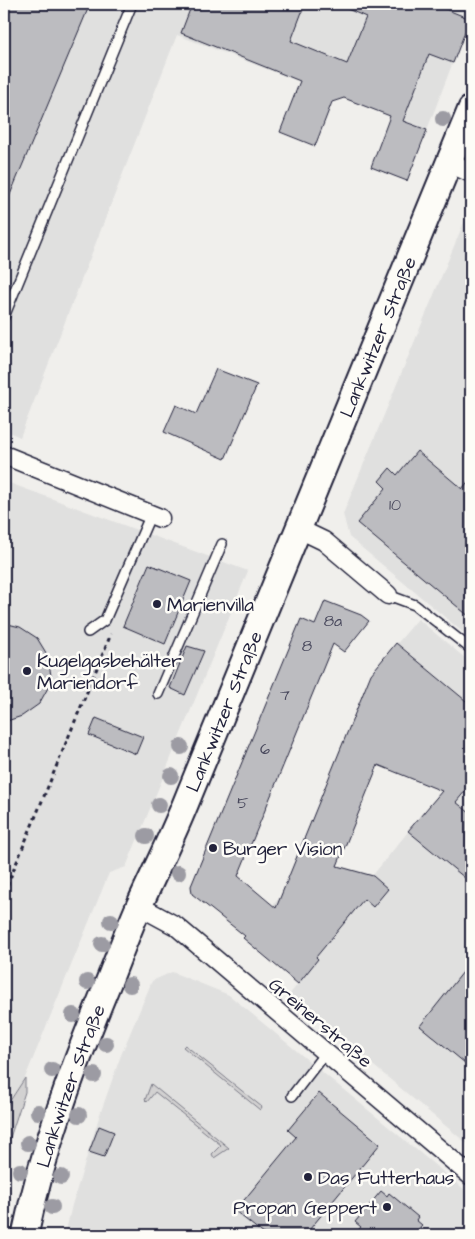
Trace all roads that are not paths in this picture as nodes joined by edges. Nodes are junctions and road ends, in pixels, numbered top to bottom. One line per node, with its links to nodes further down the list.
1 (132, 4): 4 (lane)
2 (471, 109): 3 (main road, Lankwitzer Straße)
3 (460, 168): 7 (main road, Lankwitzer Straße)
4 (4, 317)
5 (4, 455): 6 (street)
6 (155, 516): 10 (lane)
7 (300, 529): 9 (street); 13 (main road, Lankwitzer Straße)
8 (222, 544): 12 (lane)
9 (388, 595): 11 (lane)
10 (88, 632)
11 (471, 649)
12 (158, 694)
13 (140, 906): 14 (street, Greinerstraße); 17 (main road, Lankwitzer Straße)
14 (325, 1053): 15 (lane); 16 (street, Greinerstraße)
15 (292, 1096)
16 (471, 1176)
17 (25, 1235)

